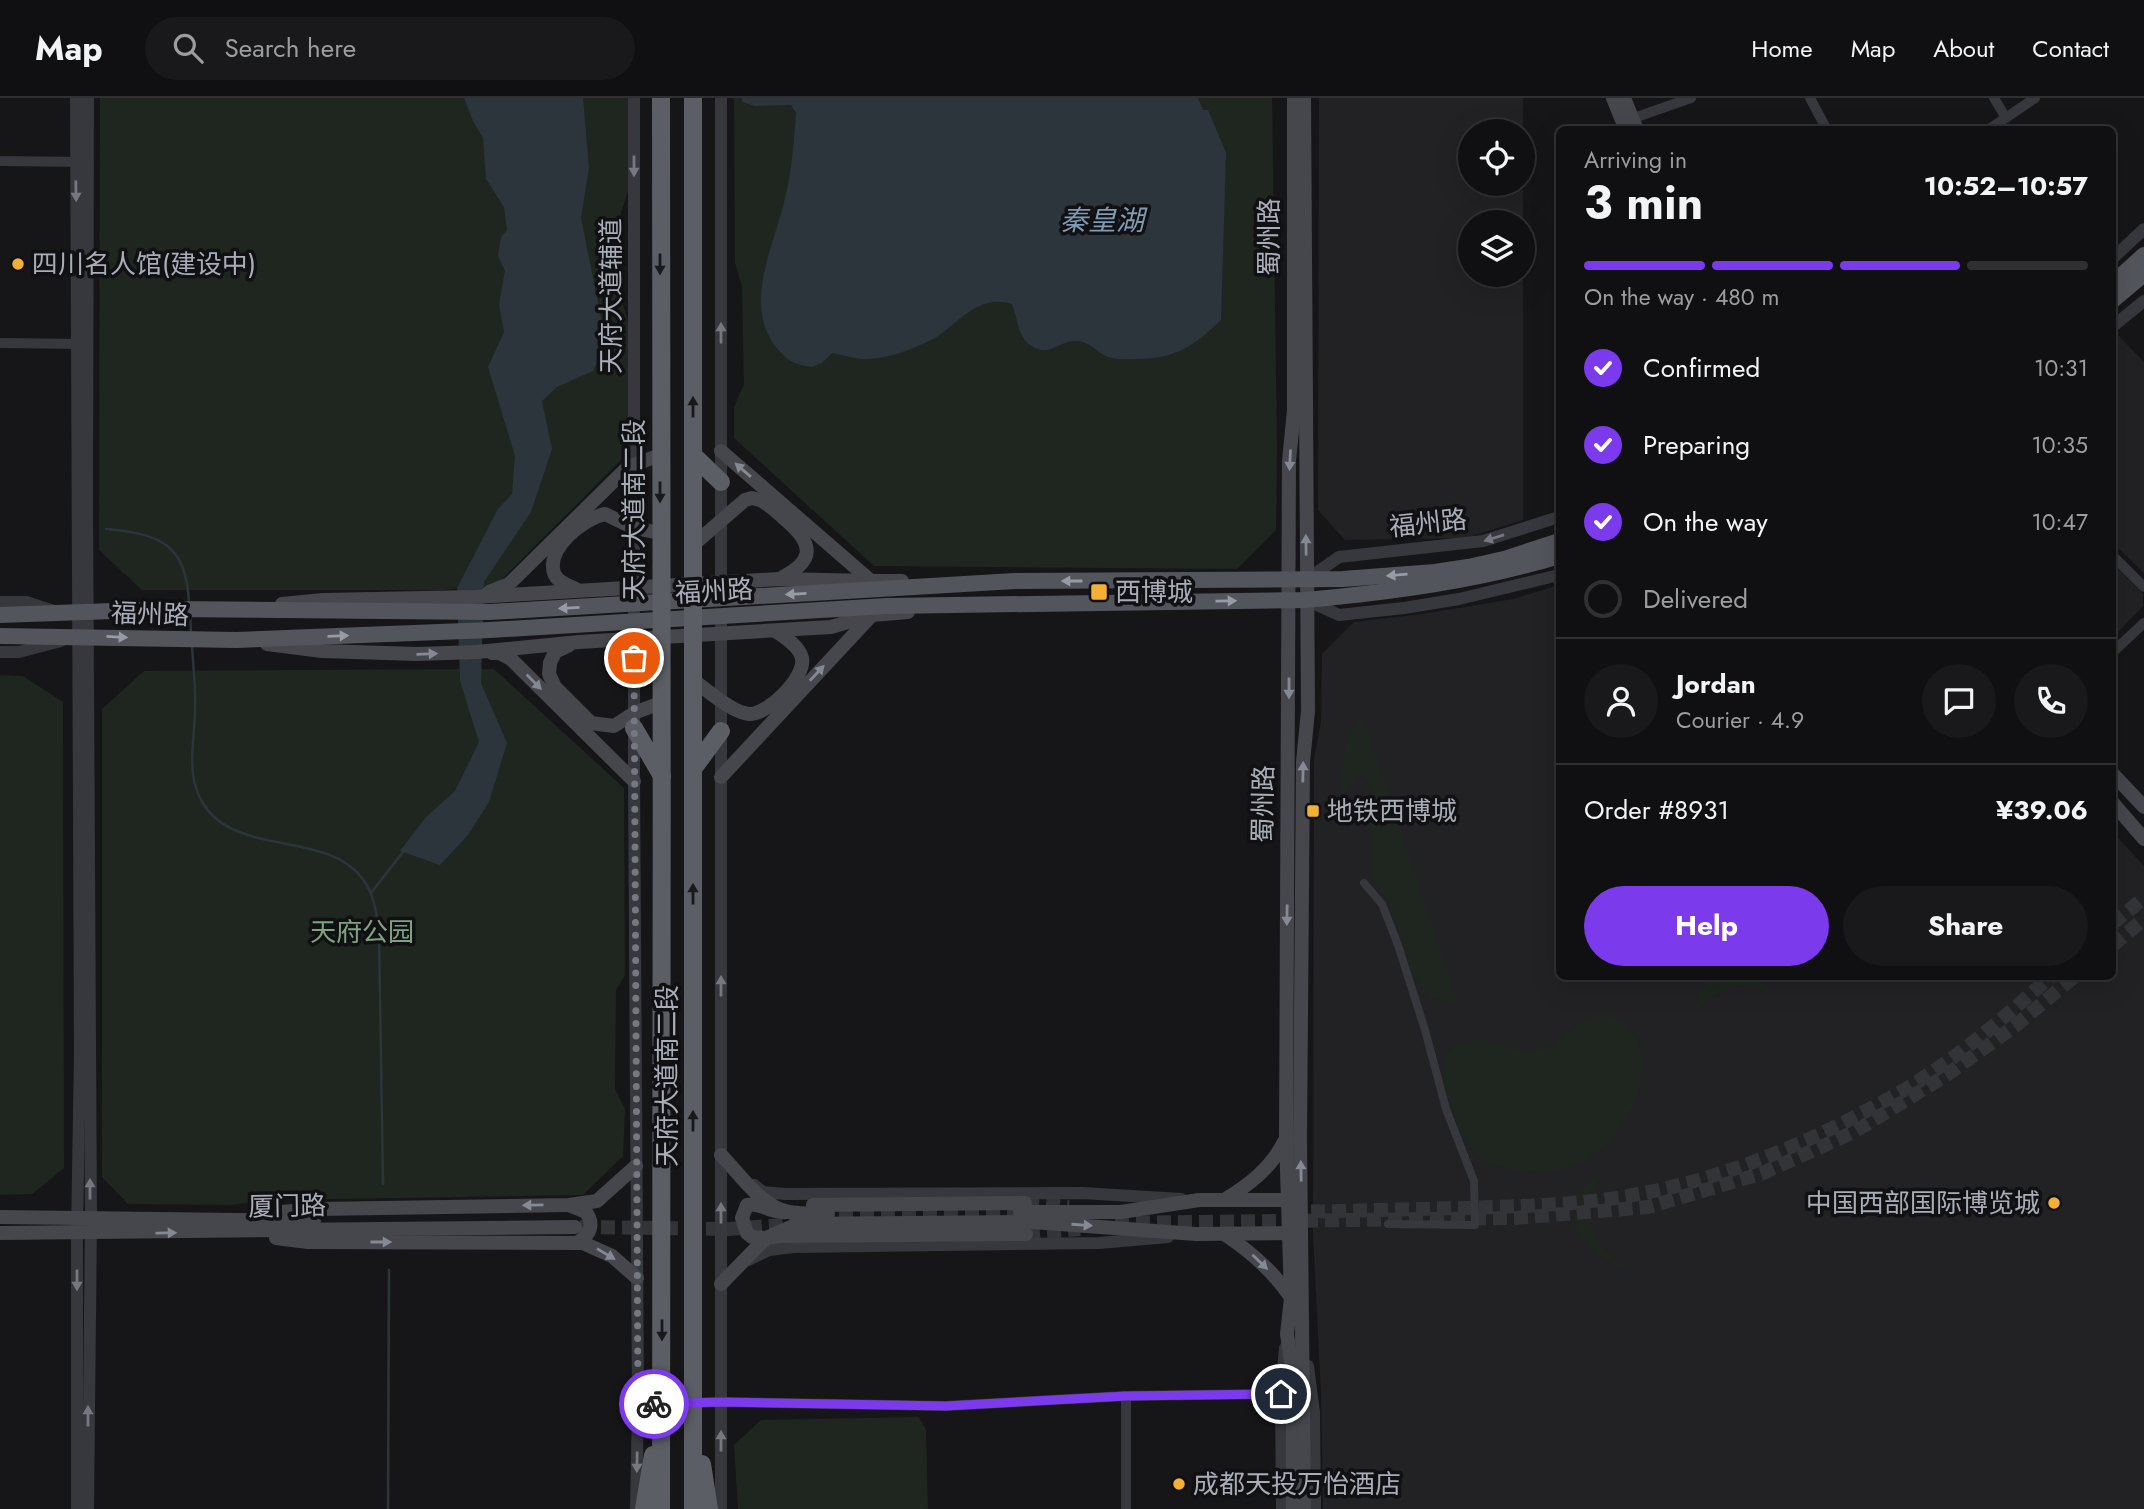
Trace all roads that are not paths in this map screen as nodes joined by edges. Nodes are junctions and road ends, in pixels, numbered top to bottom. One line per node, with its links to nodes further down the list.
1 (76, 98): 20 (street)
2 (88, 98): 20 (street)
3 (634, 98): 34 (street, 天府大道辅道, one-way to 34)
4 (660, 98): 32 (highway, 天府大道南二段, one-way to 32)
5 (693, 98): 33 (highway, 天府大道南二段, one-way to 5)
6 (721, 98): 31 (street, one-way to 6)
7 (1294, 98): 47 (main road, 蜀州路, one-way to 47)
8 (1304, 98): 48 (main road, 蜀州路, one-way to 8)
9 (1612, 98): 16 (main road)
10 (1624, 98): 16 (main road)
11 (1691, 98): 16 (street)
12 (1810, 98): 17 (street)
13 (1994, 98): 15 (street)
14 (2035, 98): 15 (street)
15 (2006, 118): 18 (street)
16 (1629, 125)
17 (1825, 126)
18 (1994, 126)
19 (0, 161): 20 (street)
20 (82, 161): 30 (street)
21 (2144, 229): 23 (street)
22 (2144, 254): 25 (main road)
23 (2116, 255)
24 (2144, 274): 26 (main road)
25 (2116, 280)
26 (2116, 298)
27 (2144, 301): 28 (street)
28 (2116, 324)
29 (0, 343): 30 (street)
30 (82, 344): 42 (street)
31 (721, 451): 35 (street); 49 (main road, one-way to 31)
32 (660, 454): 34 (main road); 39 (highway, 天府大道南二段, one-way to 39)
33 (693, 455): 35 (highway); 41 (highway, 天府大道南二段)
34 (634, 463): 38 (street, 天府大道辅道); 53 (main road)
35 (721, 482): 37 (street)
36 (1556, 518): 48 (street, 福州路, one-way to 48)
37 (721, 520): 41 (main road); 46 (main road); 72 (street)
38 (634, 528): 39 (main road); 52 (main road); 74 (street, 天府大道辅道)
39 (660, 533): 73 (highway, 天府大道南二段)
40 (1556, 542): 48 (main road, 福州路, one-way to 48)
41 (693, 545): 71 (highway, 天府大道南二段)
42 (83, 550): 59 (street); 65 (street)
43 (1556, 557): 54 (main road, 福州路)
44 (2116, 559): 51 (street)
45 (1556, 576): 54 (street, 福州路)
46 (779, 579): 49 (main road); 52 (main road)
47 (1289, 580): 48 (main road, 福州路); 50 (main road, 福州路, one-way to 50); 54 (main road, 蜀州路)
48 (1306, 580): 54 (main road, 蜀州路)
49 (871, 581): 50 (main road)
50 (1015, 581): 57 (main road, 福州路, one-way to 57)
51 (2144, 587)
52 (580, 591): 53 (main road)
53 (474, 597): 57 (main road)
54 (1298, 600): 56 (main road, 福州路, one-way to 54); 85 (main road, 蜀州路, one-way to 85); 91 (main road, 蜀州路, one-way to 54)
55 (0, 602): 58 (street)
56 (1002, 605): 61 (main road); 66 (main road, 福州路, one-way to 56)
57 (237, 608): 59 (main road, 福州路)
58 (61, 613): 59 (main road, 福州路); 60 (main road, 福州路)
59 (89, 613): 65 (street)
60 (0, 615)
61 (872, 615): 63 (main road); 78 (main road, one-way to 61)
62 (2144, 623): 68 (street)
63 (775, 631): 67 (main road); 72 (main road)
64 (0, 636): 65 (main road, 福州路)
65 (83, 636): 66 (main road, 福州路, one-way to 66); 69 (street); 98 (street)
66 (237, 640): 70 (main road, one-way to 70)
67 (579, 642): 70 (main road); 74 (main road)
68 (2116, 649)
69 (0, 652)
70 (477, 652): 80 (main road, one-way to 80)
71 (693, 680): 72 (main road); 76 (highway, 天府大道南二段)
72 (721, 700): 75 (street)
73 (663, 702): 74 (main road); 77 (highway, 天府大道南二段)
74 (634, 720): 77 (highway); 80 (street, 天府大道辅道)
75 (721, 731): 76 (highway); 78 (street)
76 (693, 769): 118 (highway, 天府大道南二段, one-way to 76)
77 (663, 777): 114 (highway, 天府大道南二段, one-way to 114)
78 (721, 777): 86 (street, one-way to 78)
79 (2116, 777): 82 (main road)
80 (634, 781): 87 (street, 天府大道辅道)
81 (2116, 807): 83 (main road)
82 (2144, 807)
83 (2144, 839)
84 (1364, 883): 97 (street)
85 (1286, 1138): 91 (main road, 蜀州路); 92 (main road)
86 (721, 1155): 88 (main road); 109 (street, one-way to 86)
87 (636, 1166): 96 (main road); 108 (street, 天府大道辅道)
88 (744, 1178): 89 (main road); 90 (street)
89 (759, 1196): 93 (main road); 94 (main road)
90 (1199, 1200): 92 (main road); 94 (main road)
91 (1295, 1200): 92 (main road); 101 (main road, 蜀州路)
92 (1223, 1201)
93 (1026, 1203)
94 (786, 1212): 105 (main road)
95 (0, 1217): 98 (main road, 厦门路)
96 (573, 1217): 98 (main road, 厦门路, one-way to 98); 99 (main road, 厦门路); 106 (main road)
97 (1388, 1224)
98 (84, 1226): 99 (main road, 厦门路, one-way to 99); 100 (main road, 厦门路); 119 (street, one-way to 119); 120 (street, one-way to 98)
99 (216, 1232): 106 (main road, one-way to 106)
100 (0, 1233)
101 (1296, 1233): 104 (main road); 110 (main road, 蜀州路); 111 (main road, 蜀州路)
102 (1026, 1234): 105 (main road)
103 (1196, 1234): 104 (main road); 105 (main road, one-way to 103); 107 (street)
104 (1223, 1234): 110 (main road, one-way to 110)
105 (766, 1238): 107 (main road)
106 (577, 1243): 108 (main road, one-way to 108)
107 (744, 1261): 109 (main road)
108 (637, 1278): 117 (street, 天府大道辅道)
109 (721, 1284): 116 (street)
110 (1291, 1298): 112 (main road, 蜀州路)
111 (1303, 1330): 130 (main road, 蜀州路); 131 (street)
112 (1287, 1334): 113 (street); 129 (main road, 蜀州路)
113 (1281, 1394): 115 (street); 128 (street)
114 (662, 1396): 122 (highway); 123 (highway, 天府大道南二段)
115 (1126, 1396): 116 (street); 127 (street)
116 (720, 1402): 117 (street); 126 (street, one-way to 116)
117 (638, 1405): 121 (street, 天府大道辅道, one-way to 121)
118 (693, 1407): 124 (highway, 天府大道南二段); 125 (highway)
119 (77, 1509)
120 (88, 1509)
121 (636, 1509)
122 (644, 1509)
123 (661, 1509)
124 (693, 1509)
125 (709, 1509)
126 (721, 1509)
127 (1126, 1509)
128 (1282, 1509)
129 (1293, 1509)
130 (1304, 1509)
131 (1315, 1509)

